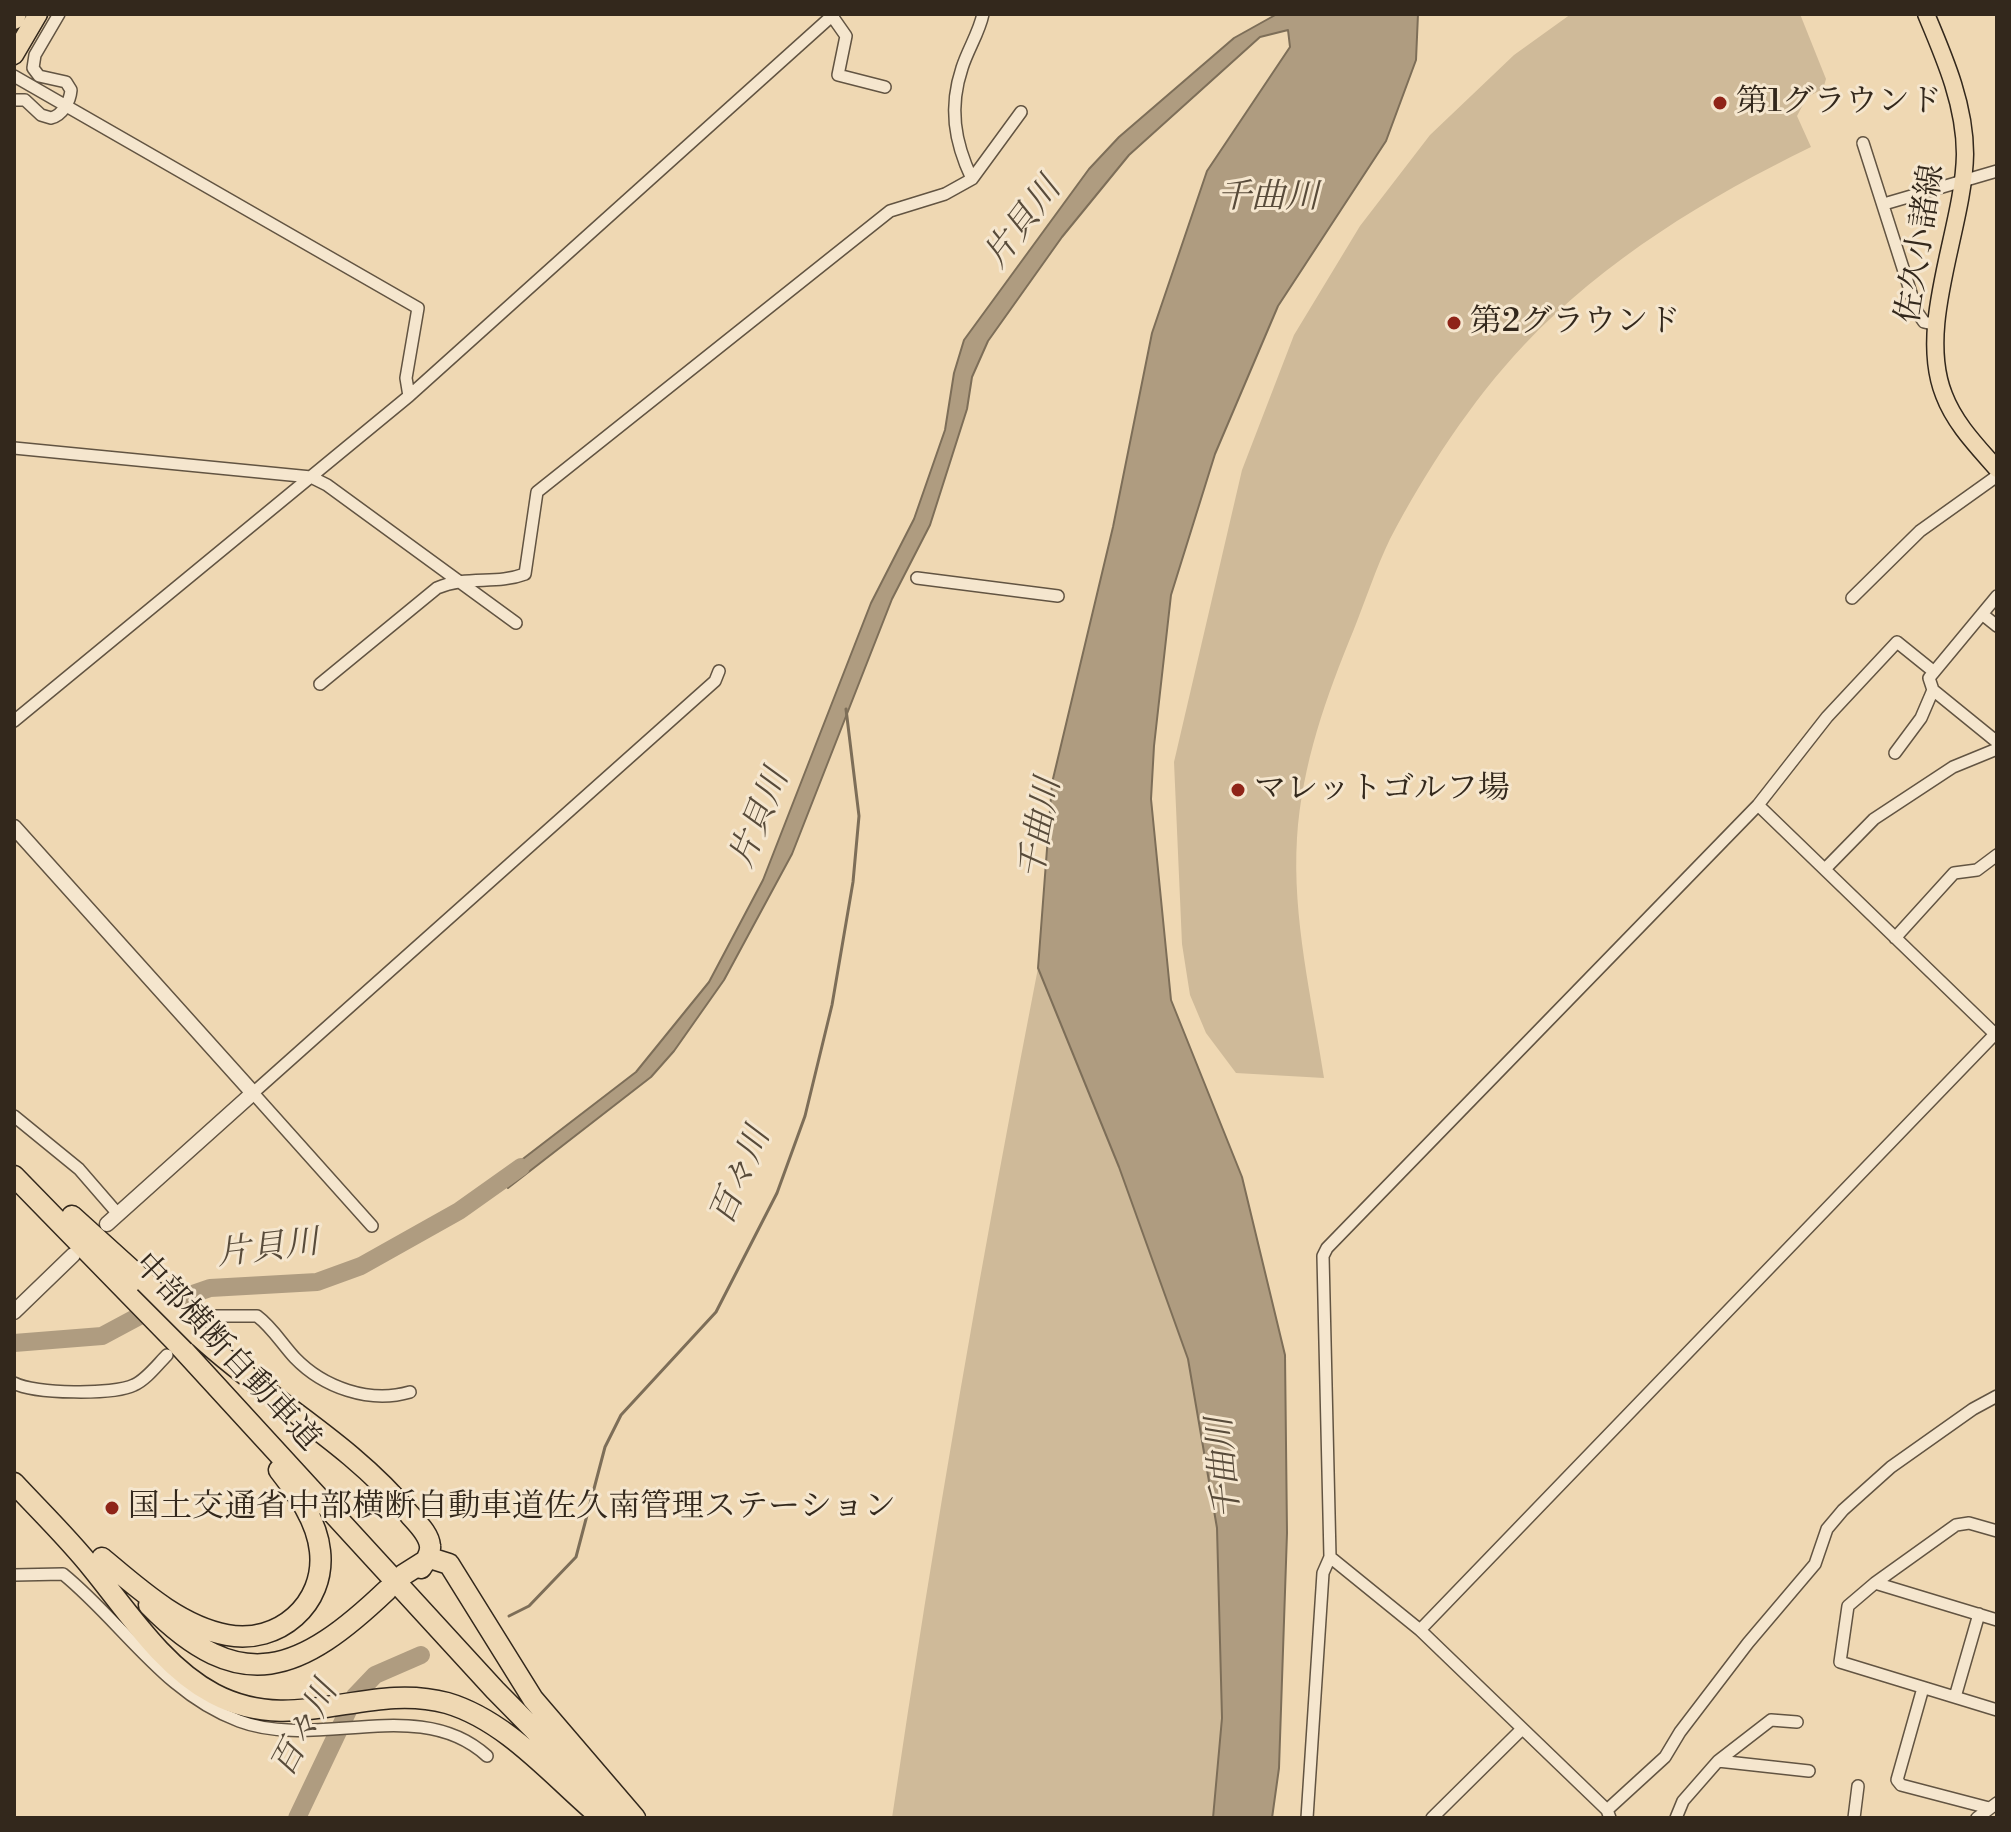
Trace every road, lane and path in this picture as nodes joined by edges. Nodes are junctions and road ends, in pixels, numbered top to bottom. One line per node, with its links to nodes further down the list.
1 (17, 14): 7 (highway)
2 (38, 14): 8 (highway)
3 (59, 14): 12 (street)
4 (983, 14): 16 (street)
5 (1926, 14): 17 (main road, 佐久小諸線)
6 (833, 15): 10 (street); 20 (street)
7 (14, 20)
8 (14, 55)
9 (14, 76): 12 (street)
10 (885, 87)
11 (14, 100): 12 (street)
12 (65, 105): 20 (street)
13 (1021, 112): 16 (street)
14 (1863, 143): 18 (street)
15 (1997, 171): 17 (street)
16 (972, 179): 26 (street)
17 (1963, 180): 18 (street); 19 (main road, 佐久小諸線)
18 (1884, 204): 19 (street)
19 (1937, 325): 22 (main road, 佐久小諸線)
20 (409, 396): 24 (street)
21 (14, 448): 24 (street)
22 (1997, 469)
23 (1997, 476): 29 (street)
24 (311, 477): 26 (street); 37 (street)
25 (917, 578): 27 (street)
26 (455, 580): 31 (street); 35 (street)
27 (1058, 596)
28 (1997, 596): 30 (street)
29 (1852, 598)
30 (1982, 614): 32 (street); 34 (street)
31 (516, 623)
32 (1997, 626)
33 (719, 671): 47 (street)
34 (1933, 671): 36 (street); 41 (street)
35 (320, 684)
36 (1933, 690): 38 (street); 40 (street)
37 (14, 721)
38 (1997, 742)
39 (1997, 749): 44 (street)
40 (1895, 753)
41 (1758, 805): 44 (street); 62 (street)
42 (14, 827): 47 (street)
43 (1997, 855): 45 (street)
44 (1825, 869): 45 (street)
45 (1895, 938): 46 (street)
46 (1996, 1033): 71 (street)
47 (253, 1093): 51 (street); 52 (street)
48 (14, 1116): 51 (street)
49 (14, 1167): 54 (highway)
50 (14, 1176): 53 (highway, 中部横断自動車道)
51 (112, 1219)
52 (372, 1226)
53 (75, 1247): 54 (highway, 中部横断自動車道); 55 (street)
54 (130, 1288): 56 (highway, bridge); 56 (highway)
55 (14, 1312)
56 (178, 1343): 57 (street); 58 (street); 63 (highway); 64 (highway); 84 (highway, 中部横断自動車道)
57 (14, 1383)
58 (410, 1392)
59 (1997, 1396): 82 (street)
60 (14, 1482): 64 (highway)
61 (1997, 1531): 67 (street)
62 (1330, 1557): 71 (street); 86 (street)
63 (427, 1559): 66 (highway); 85 (highway)
64 (96, 1562): 68 (highway); 83 (highway)
65 (14, 1575): 77 (street)
66 (406, 1578)
67 (1875, 1583): 69 (street); 72 (street)
68 (390, 1593)
69 (1979, 1614): 70 (street); 73 (street)
70 (1997, 1620)
71 (1420, 1630): 76 (street)
72 (1923, 1688): 73 (street); 81 (street)
73 (1955, 1697): 74 (street)
74 (1997, 1710)
75 (1797, 1722): 78 (street)
76 (1522, 1729): 82 (street); 87 (street)
77 (487, 1756)
78 (1718, 1761): 79 (street); 88 (street)
79 (1809, 1771)
80 (1858, 1786): 89 (street)
81 (1993, 1806): 90 (street)
82 (1608, 1814)
83 (602, 1818)
84 (621, 1818)
85 (635, 1818)
86 (1307, 1818)
87 (1432, 1818)
88 (1676, 1818)
89 (1854, 1818)
90 (1977, 1818)

